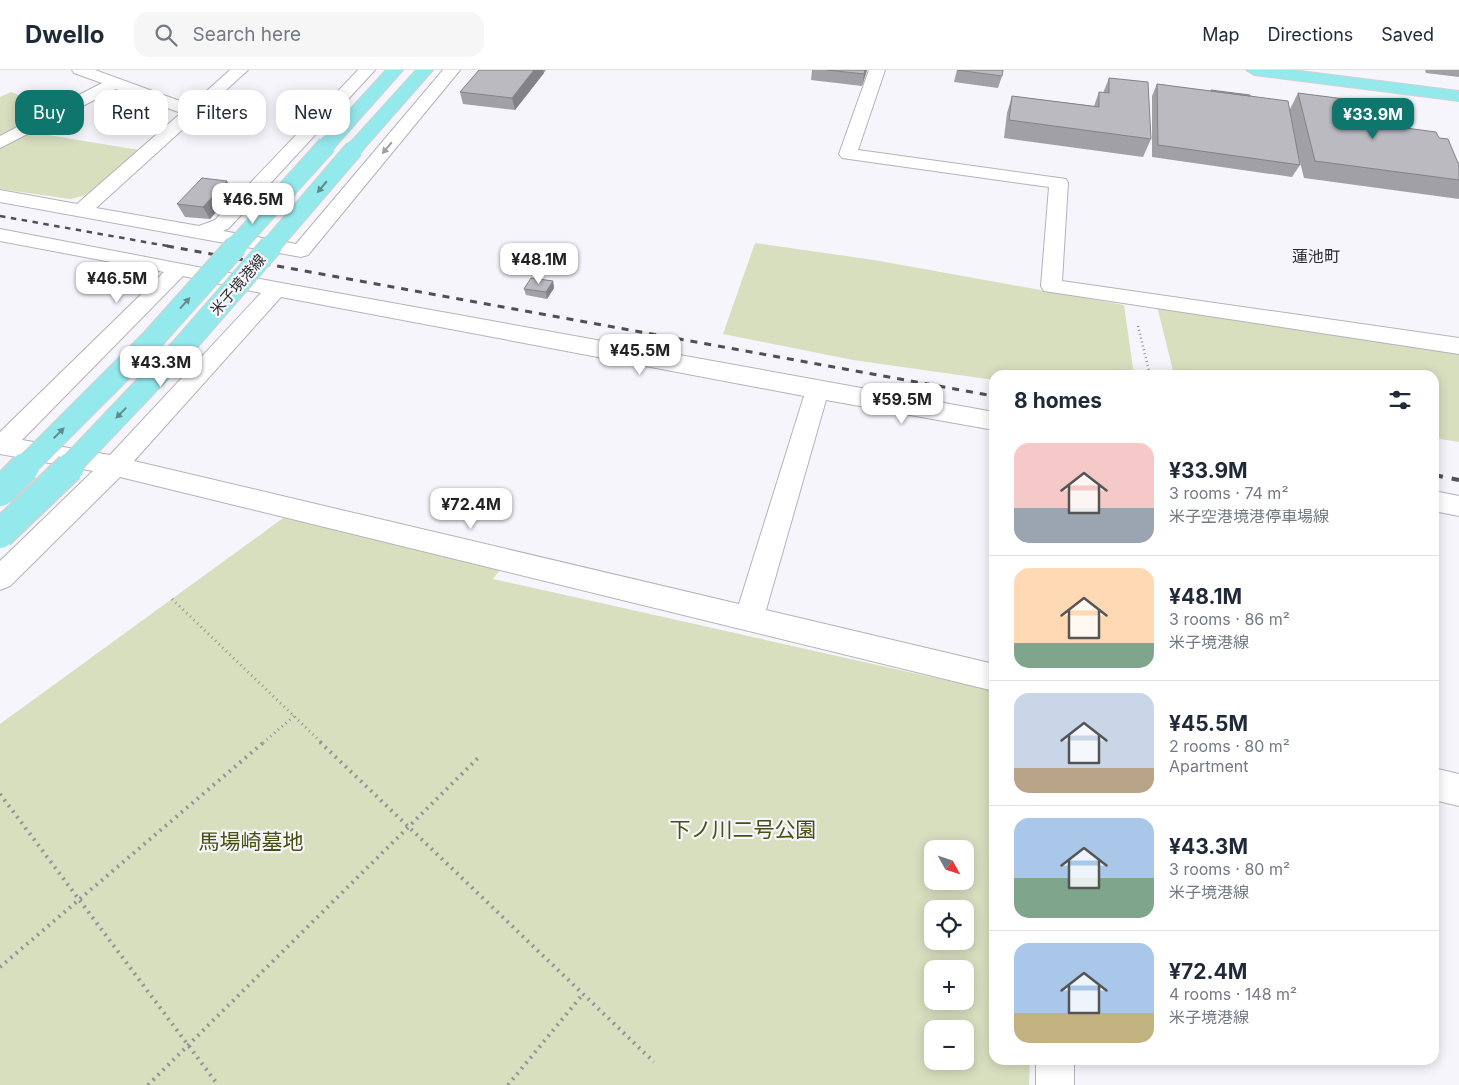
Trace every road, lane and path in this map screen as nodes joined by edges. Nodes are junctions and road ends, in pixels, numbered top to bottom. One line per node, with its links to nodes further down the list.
1 (80, 70): 9 (street)
2 (240, 70): 10 (street)
3 (367, 70): 17 (street)
4 (395, 70): 28 (main road, 米子境港線, one-way to 4, bridge)
5 (425, 70): 31 (main road, 米子境港線, one-way to 31, bridge)
6 (452, 70): 17 (street, one-way to 17)
7 (877, 70): 21 (street)
8 (1254, 70): 11 (main road)
9 (115, 83): 12 (street); 14 (street)
10 (217, 90)
11 (1459, 96)
12 (178, 106)
13 (178, 124): 16 (street)
14 (0, 143)
15 (0, 196): 16 (street)
16 (81, 211): 17 (street)
17 (200, 233)
18 (0, 235): 19 (street)
19 (179, 268): 20 (street); 26 (street)
20 (276, 289): 24 (street); 27 (street)
21 (1131, 298): 22 (street); 23 (path)
22 (1459, 346)
23 (1149, 370)
24 (817, 390): 25 (street); 34 (street)
25 (989, 420)
26 (0, 446): 27 (street)
27 (115, 466): 32 (street); 34 (street)
28 (0, 492)
29 (1439, 502): 30 (street)
30 (1459, 506)
31 (0, 534)
32 (0, 578)
33 (172, 599): 36 (path)
34 (749, 619): 35 (street)
35 (989, 677)
36 (294, 716): 41 (path); 42 (path)
37 (481, 755): 41 (path)
38 (1439, 785): 39 (street)
39 (1459, 790)
40 (0, 794): 42 (path)
41 (409, 826): 44 (path); 45 (path)
42 (78, 899): 43 (path); 45 (path)
43 (0, 967)
44 (583, 994): 46 (path); 50 (path)
45 (188, 1045): 48 (path); 49 (path)
46 (654, 1062)
47 (1055, 1065): 51 (street)
48 (148, 1085)
49 (218, 1085)
50 (508, 1085)
51 (1054, 1085)

